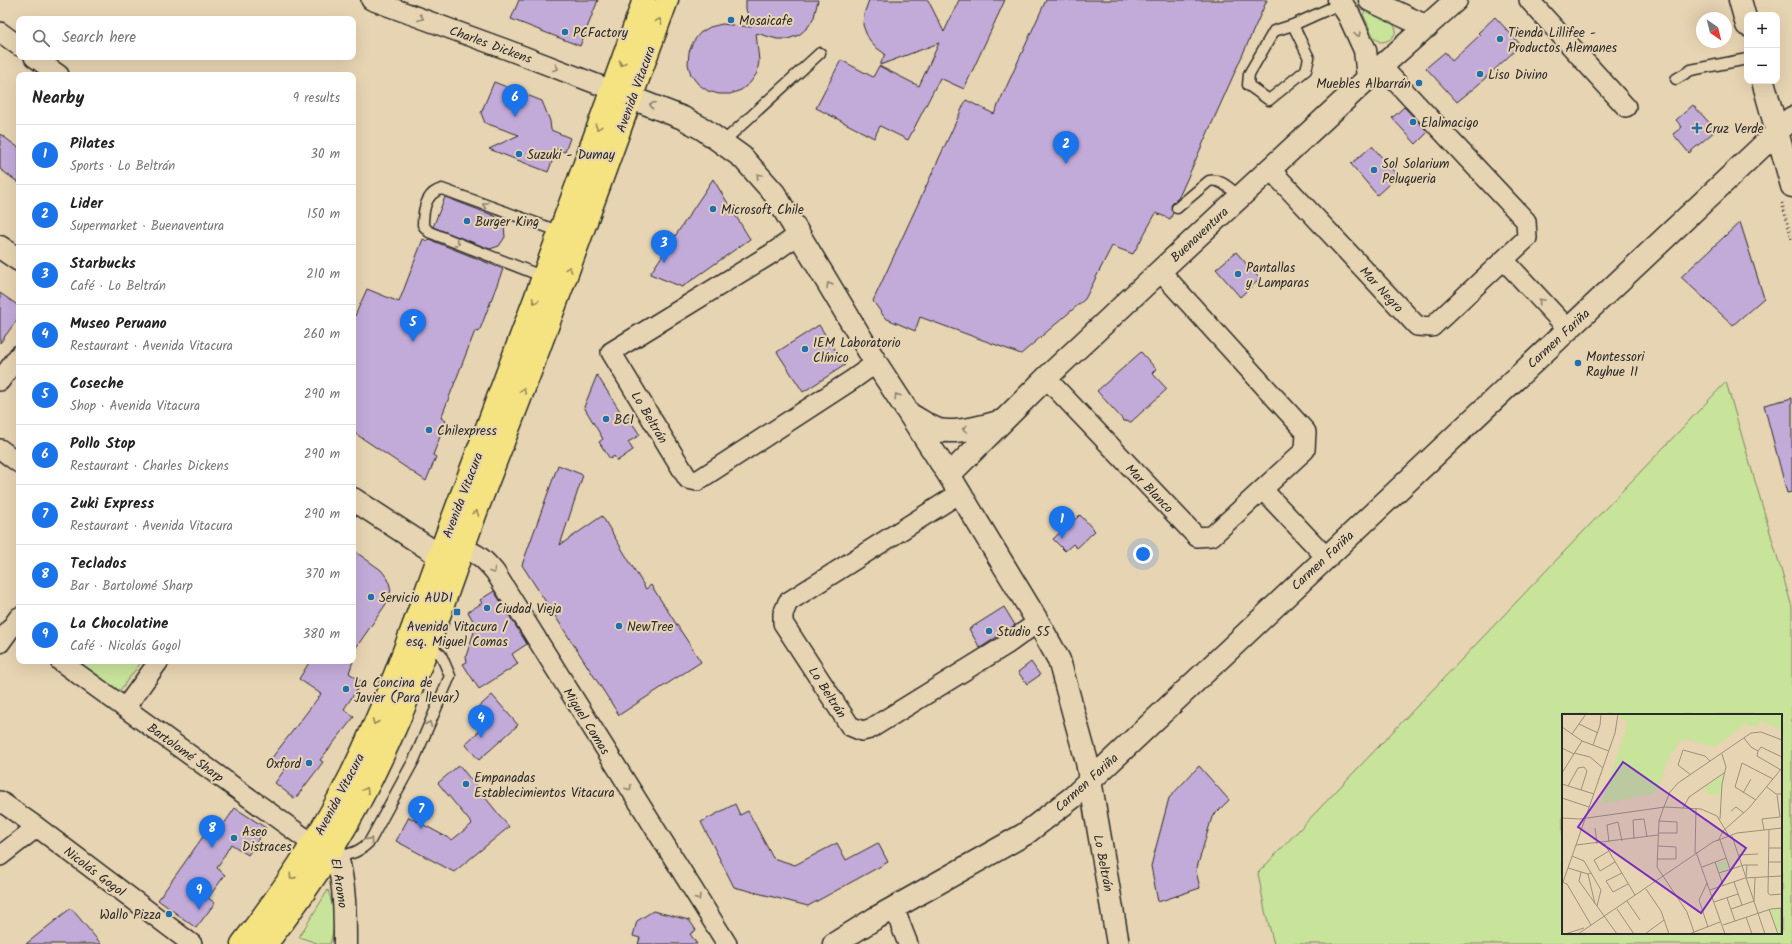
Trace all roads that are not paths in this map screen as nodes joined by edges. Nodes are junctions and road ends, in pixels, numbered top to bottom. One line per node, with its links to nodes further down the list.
1 (371, 0): 21 (street, Charles Dickens, one-way to 21)
2 (644, 0): 21 (main road, Avenida Vitacura, one-way to 21)
3 (667, 0): 22 (main road, Avenida Vitacura, one-way to 3)
4 (1370, 0): 11 (street)
5 (1456, 0): 11 (street, Buenaventura)
6 (1529, 0): 23 (street)
7 (1740, 0): 9 (street)
8 (1340, 2): 10 (lane); 18 (street, one-way to 18)
9 (1744, 14)
10 (1293, 25): 10 (lane)
11 (1426, 27): 18 (street, Buenaventura)
12 (0, 32): 13 (street)
13 (16, 44)
14 (820, 53): 25 (lane)
15 (38, 60): 17 (street)
16 (1744, 60): 19 (lane)
17 (55, 72)
18 (1375, 72): 26 (street, Buenaventura); 34 (street, Mar Negro)
19 (1676, 79)
20 (1764, 84): 24 (street)
21 (612, 90): 22 (street, Lo Beltrán); 30 (main road, Avenida Vitacura, one-way to 30)
22 (632, 98): 25 (street, Lo Beltrán, one-way to 22); 50 (main road, Avenida Vitacura, one-way to 22)
23 (1626, 107)
24 (1785, 125): 27 (street); 37 (street, Carmen Fariña)
25 (723, 142): 31 (street, Lo Beltrán, one-way to 25)
26 (1269, 168): 28 (street, Buenaventura); 34 (street, Mar Negro)
27 (1792, 186)
28 (1239, 196): 29 (lane); 35 (street, Buenaventura)
29 (1177, 208)
30 (561, 232): 36 (main road, Avenida Vitacura); 36 (lane, one-way to 36)
31 (798, 235): 39 (street, Lo Beltrán, one-way to 31); 39 (street, Lo Beltrán)
32 (0, 246): 33 (street)
33 (16, 258)
34 (1504, 260): 37 (street, one-way to 34)
35 (1160, 271): 40 (street, Buenaventura); 47 (street, Mar Blanco)
36 (544, 277): 50 (main road, Avenida Vitacura, one-way to 50)
37 (1568, 329): 51 (street, Carmen Fariña)
38 (16, 359): 41 (street)
39 (876, 363): 42 (street, Lo Beltrán, one-way to 39)
40 (1046, 378): 43 (street, Buenaventura); 47 (street, Mar Blanco)
41 (0, 381)
42 (909, 414): 43 (street, one-way to 42); 46 (street, Lo Beltrán)
43 (1003, 420): 46 (street, Buenaventura)
44 (0, 449): 45 (street)
45 (16, 461)
46 (949, 475): 48 (street, Lo Beltrán)
47 (1262, 490): 51 (street)
48 (960, 494): 52 (street, Lo Beltrán); 52 (street, Lo Beltrán)
49 (356, 501): 50 (street)
50 (453, 557): 55 (main road, Avenida Vitacura); 61 (main road, Avenida Vitacura, one-way to 61); 71 (street, Miguel Comas, one-way to 71)
51 (1326, 557): 59 (street, Carmen Fariña)
52 (1038, 622): 59 (street, Lo Beltrán)
53 (16, 626): 54 (street)
54 (0, 643)
55 (428, 644): 64 (main road, Avenida Vitacura, one-way to 55); 64 (lane, one-way to 55)
56 (64, 664): 58 (street, Bartolomé Sharp)
57 (157, 664): 58 (street)
58 (125, 708): 63 (street, Bartolomé Sharp)
59 (1090, 782): 66 (street, Carmen Fariña); 74 (street, Lo Beltrán)
60 (0, 801): 62 (street, Nicolás Gogol)
61 (325, 823): 63 (main road, Avenida Vitacura); 64 (street, El Aromo)
62 (37, 827): 65 (street); 67 (street, Nicolás Gogol)
63 (313, 844): 68 (main road, Avenida Vitacura, one-way to 68)
64 (335, 853): 69 (main road, Avenida Vitacura); 70 (street, El Aromo)
65 (0, 856)
66 (894, 908): 72 (street, Carmen Fariña); 73 (street)
67 (192, 944)
68 (242, 944)
69 (266, 944)
70 (345, 944)
71 (727, 944)
72 (834, 944)
73 (908, 944)
74 (1118, 944)

